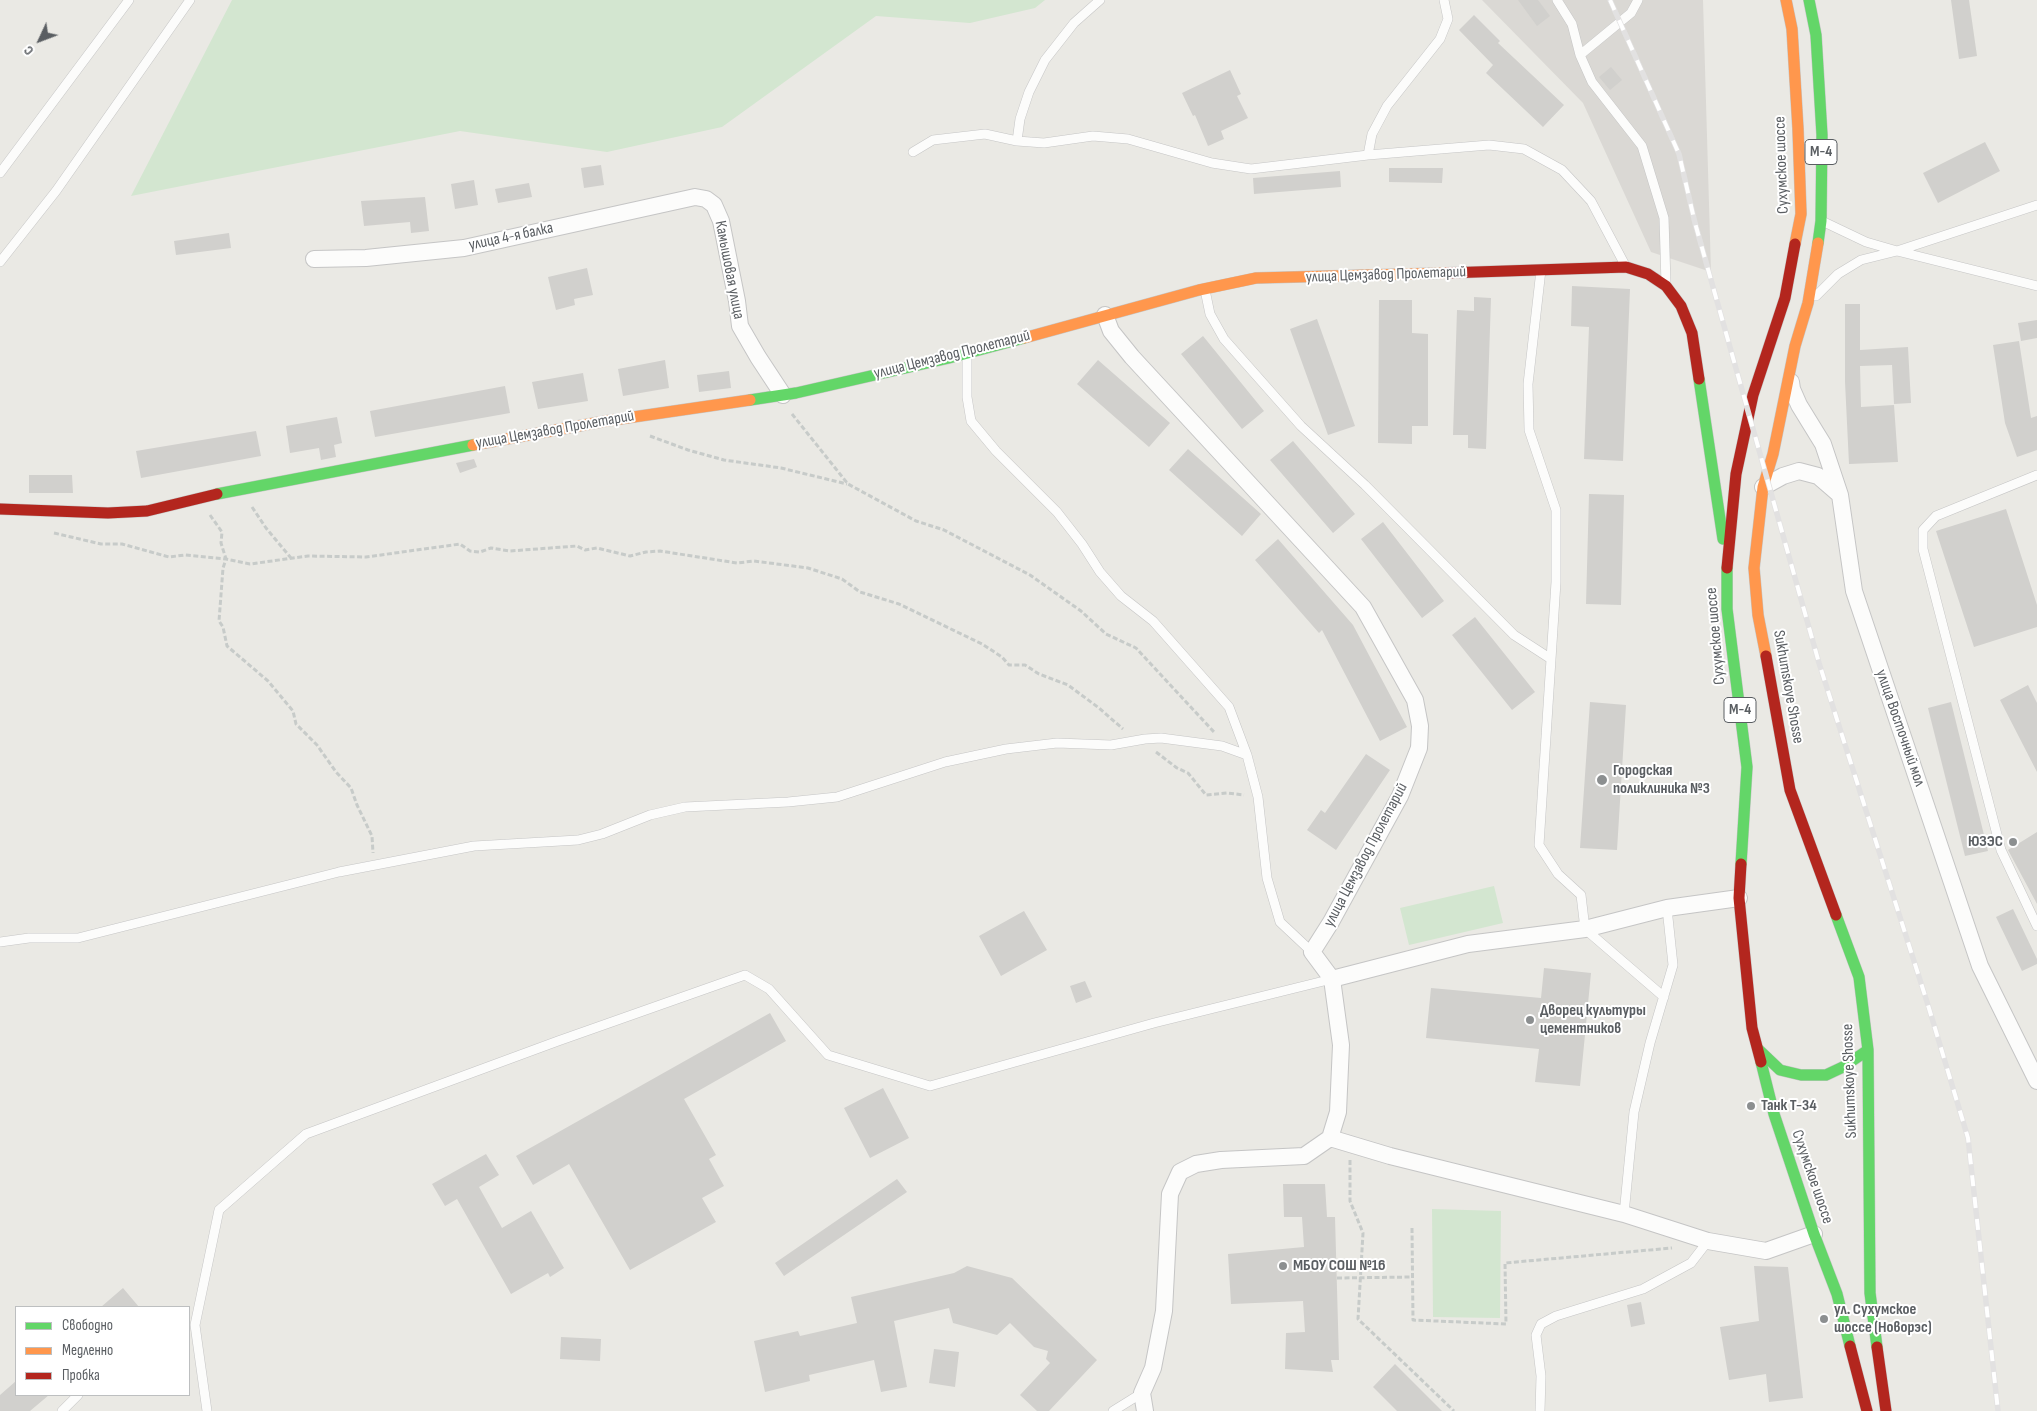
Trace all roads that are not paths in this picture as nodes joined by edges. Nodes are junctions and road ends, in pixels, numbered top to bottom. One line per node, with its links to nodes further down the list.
1 (129, 0): 13 (lane)
2 (190, 0): 19 (lane)
3 (1100, 0): 10 (lane)
4 (1444, 0): 12 (lane)
5 (1557, 0): 9 (lane)
6 (1638, 0): 9 (lane)
7 (1786, 0): 34 (main road, Сухумское шоссе / М-4)
8 (1809, 0): 16 (main road, М-4)
9 (1580, 55): 22 (lane)
10 (1017, 141): 11 (lane); 12 (lane)
11 (913, 152)
12 (1368, 155): 20 (lane)
13 (0, 173)
14 (706, 199): 18 (street, улица 4-я балка); 29 (street, Камышовая улица)
15 (2037, 205): 17 (lane)
16 (1822, 221): 17 (lane); 25 (main road, М-4)
17 (1897, 251): 23 (lane); 25 (lane)
18 (314, 259)
19 (0, 262)
20 (1626, 267): 21 (main road, улица Цемзавод Пролетарий); 22 (main road, улица Цемзавод Пролетарий)
21 (1541, 270): 24 (main road, улица Цемзавод Пролетарий); 35 (lane)
22 (1666, 286): 34 (main road)
23 (2037, 286)
24 (1204, 289): 26 (main road, улица Цемзавод Пролетарий); 35 (lane)
25 (1808, 303): 28 (main road, М-4)
26 (1105, 315): 27 (main road, улица Цемзавод Пролетарий); 42 (street, улица Цемзавод Пролетарий)
27 (968, 353): 29 (main road, улица Цемзавод Пролетарий); 36 (lane)
28 (1790, 369): 31 (main road, М-4); 32 (street, улица Восточный мол)
29 (782, 395): 33 (main road, улица Цемзавод Пролетарий)
30 (2037, 475): 39 (lane)
31 (1763, 486): 32 (street); 46 (main road, М-4)
32 (1840, 495): 47 (street, улица Восточный мол)
33 (0, 509)
34 (1727, 563): 37 (main road, Сухумское шоссе / М-4)
35 (1551, 659): 40 (lane)
36 (1247, 755): 41 (lane); 42 (lane)
37 (1739, 898): 38 (street); 45 (main road, Сухумское шоссе / М-4)
38 (1667, 908): 40 (street); 44 (lane)
39 (2037, 926)
40 (1585, 929): 43 (street); 44 (lane)
41 (0, 942)
42 (1312, 952): 43 (street)
43 (1332, 979): 48 (street); 52 (lane)
44 (1664, 997): 49 (lane)
45 (1758, 1049): 46 (main road); 50 (main road, Сухумское шоссе / М-4)
46 (1868, 1050): 61 (main road, Sukhumskoye Shosse / М-4)
47 (2037, 1081)
48 (1330, 1138): 49 (street); 53 (street)
49 (1624, 1214): 51 (street)
50 (1814, 1234): 51 (street); 60 (main road, Сухумское шоссе / М-4)
51 (1708, 1240): 59 (lane)
52 (192, 1326): 56 (lane)
53 (1142, 1393): 57 (lane); 58 (street)
54 (77, 1396): 55 (lane)
55 (62, 1411)
56 (207, 1411)
57 (1113, 1411)
58 (1145, 1411)
59 (1540, 1411)
60 (1867, 1411)
61 (1886, 1411)

